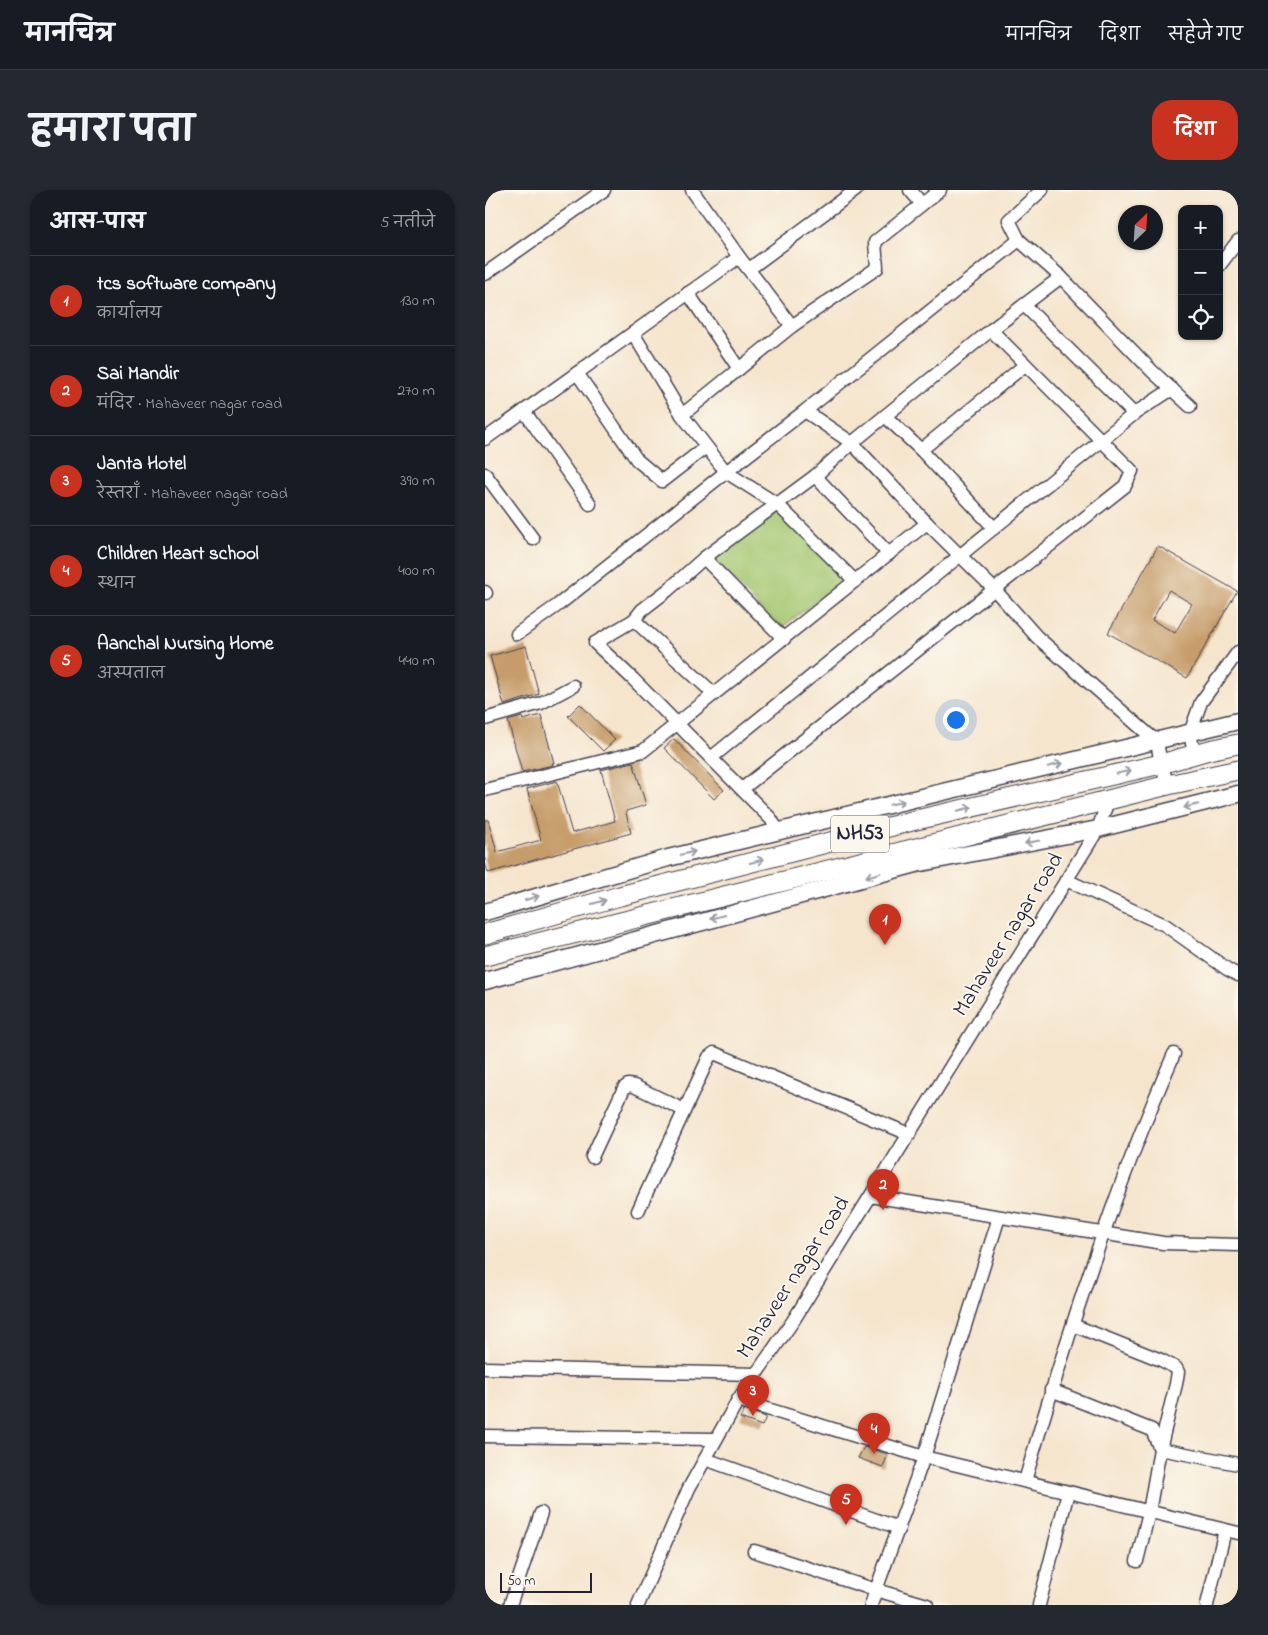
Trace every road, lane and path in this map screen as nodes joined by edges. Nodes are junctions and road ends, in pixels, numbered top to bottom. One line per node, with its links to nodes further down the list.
1 (604, 190): 13 (street)
2 (692, 190): 10 (street)
3 (856, 190): 12 (street)
4 (910, 190): 7 (street)
5 (940, 190): 7 (street)
6 (1042, 190): 8 (street)
7 (922, 204): 17 (street)
8 (1019, 240): 14 (street); 26 (street)
9 (1237, 246): 11 (street)
10 (739, 257): 12 (street); 15 (street)
11 (1223, 262)
12 (749, 269): 17 (street)
13 (485, 274)
14 (1061, 277): 16 (street); 23 (street)
15 (688, 293): 19 (street); 21 (street)
16 (1024, 305): 18 (street); 27 (street)
17 (792, 326): 21 (street)
18 (991, 330): 20 (street); 29 (street)
19 (633, 333): 22 (street); 28 (street)
20 (1025, 365): 31 (street); 34 (street)
21 (739, 369): 28 (street)
22 (577, 373): 25 (street); 33 (street)
23 (1172, 389): 24 (street); 27 (street)
24 (1191, 406)
25 (524, 411): 30 (street); 38 (street)
26 (805, 411): 32 (street); 35 (street)
27 (1134, 414): 31 (street)
28 (682, 415): 33 (street)
29 (885, 416): 32 (street); 34 (street)
30 (485, 439)
31 (1101, 442): 41 (street); 47 (street)
32 (851, 443): 37 (street); 40 (street)
33 (706, 447): 35 (street)
34 (921, 450): 41 (street)
35 (726, 472): 39 (street); 49 (street)
36 (485, 474): 42 (street)
37 (815, 476): 39 (street); 43 (street)
38 (590, 504)
39 (777, 504): 45 (street); 46 (street)
40 (927, 523): 43 (street); 44 (street)
41 (994, 528): 44 (street)
42 (533, 539)
43 (889, 554): 46 (street)
44 (961, 555): 47 (street); 61 (street)
45 (704, 558): 48 (street); 50 (street)
46 (855, 581): 50 (street)
47 (994, 589): 58 (street); 65 (street)
48 (635, 620): 53 (street); 56 (street)
49 (517, 634)
50 (784, 639): 53 (street)
51 (1238, 652): 57 (street)
52 (573, 686): 54 (street)
53 (714, 694): 56 (street)
54 (485, 719)
55 (1238, 721): 57 (main road)
56 (677, 724): 61 (street); 66 (street)
57 (1189, 733): 58 (main road); 60 (street)
58 (1157, 742): 62 (street); 70 (main road, one-way to 58)
59 (1238, 744): 60 (highway, NH53)
60 (1194, 754): 62 (highway, NH53)
61 (711, 758): 65 (street)
62 (1161, 764): 64 (street); 73 (highway, NH53, one-way to 62)
63 (1238, 770): 64 (highway, NH53)
64 (1168, 785): 68 (highway, NH53)
65 (742, 789): 70 (street)
66 (485, 790)
67 (1238, 794): 69 (main road, one-way to 69)
68 (1108, 801): 69 (street, Mahaveer nagar road); 74 (highway, NH53)
69 (1098, 829): 71 (street, Mahaveer nagar road); 76 (main road, one-way to 76)
70 (778, 832): 72 (main road, one-way to 70)
71 (1067, 880): 75 (street); 79 (street, Mahaveer nagar road)
72 (485, 912)
73 (485, 934)
74 (485, 956)
75 (1238, 975)
76 (485, 981)
77 (1174, 1054): 84 (street)
78 (684, 1110): 79 (street); 80 (street); 82 (street)
79 (909, 1134): 81 (street, Mahaveer nagar road)
80 (592, 1157)
81 (871, 1196): 83 (street); 88 (street, Mahaveer nagar road)
82 (638, 1211)
83 (999, 1217): 84 (street); 94 (street)
84 (1102, 1233): 85 (street); 86 (street)
85 (1238, 1245)
86 (1073, 1324): 89 (street); 93 (street)
87 (485, 1368): 88 (street)
88 (756, 1374): 90 (street, Mahaveer nagar road)
89 (1051, 1390): 93 (street); 97 (street)
90 (738, 1400): 92 (street, Mahaveer nagar road); 94 (street)
91 (485, 1436): 92 (street)
92 (716, 1439): 95 (street, Mahaveer nagar road)
93 (1160, 1449): 96 (street); 99 (street)
94 (924, 1457): 97 (street); 101 (street)
95 (705, 1458): 101 (street); 108 (street, Mahaveer nagar road)
96 (1238, 1464)
97 (1025, 1481): 98 (street)
98 (1068, 1492): 99 (street); 111 (street)
99 (1149, 1512): 102 (street); 105 (street)
100 (541, 1513): 107 (street)
101 (899, 1528): 106 (street)
102 (1225, 1530): 103 (street); 112 (street)
103 (1238, 1534)
104 (754, 1552): 106 (street)
105 (1137, 1561)
106 (876, 1590): 109 (street); 110 (street)
107 (511, 1605)
108 (638, 1605)
109 (871, 1605)
110 (927, 1605)
111 (1039, 1605)
112 (1207, 1605)

